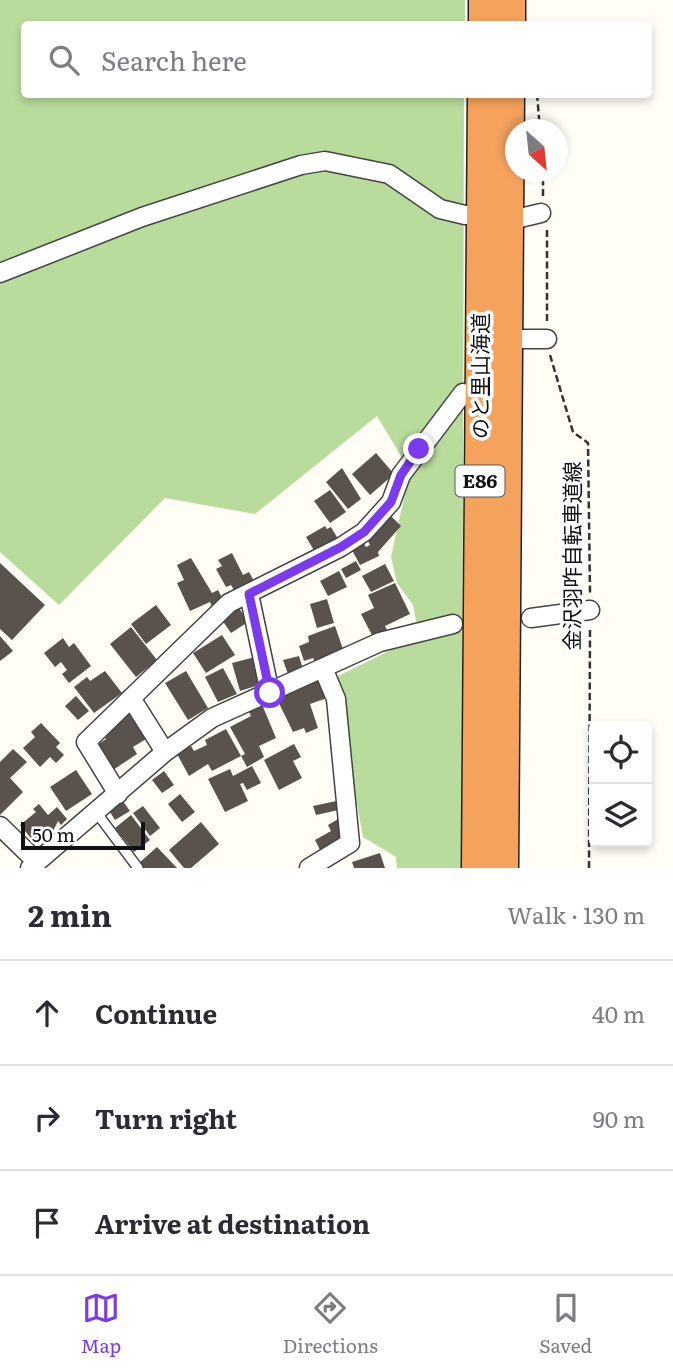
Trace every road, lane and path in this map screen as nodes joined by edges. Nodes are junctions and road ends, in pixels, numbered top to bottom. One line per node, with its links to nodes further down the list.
1 (485, 0): 3 (highway)
2 (509, 0): 4 (highway)
3 (485, 21)
4 (509, 21)
5 (484, 98): 31 (highway, のと里山海道 / E86)
6 (508, 98): 32 (highway, のと里山海道 / E86)
7 (537, 98): 8 (path)
8 (539, 119)
9 (543, 182): 10 (path, 金沢羽咋自転車道線)
10 (541, 213): 12 (street); 14 (path, 金沢羽咋自転車道線)
11 (465, 215): 13 (street)
12 (520, 218)
13 (0, 273)
14 (547, 339): 15 (street); 18 (path, 金沢羽咋自転車道線)
15 (522, 340)
16 (463, 393): 17 (street)
17 (249, 594): 22 (street); 23 (street)
18 (590, 610): 19 (street); 33 (path, 金沢羽咋自転車道線)
19 (531, 618)
20 (453, 624): 21 (street)
21 (323, 668): 22 (street); 30 (street)
22 (270, 693): 24 (street)
23 (131, 698): 24 (street); 25 (street)
24 (165, 752): 25 (street)
25 (118, 794): 26 (street)
26 (96, 812): 28 (street); 29 (lane)
27 (0, 827): 28 (street)
28 (33, 865)
29 (138, 868)
30 (309, 868)
31 (478, 868)
32 (502, 868)
33 (589, 868)

